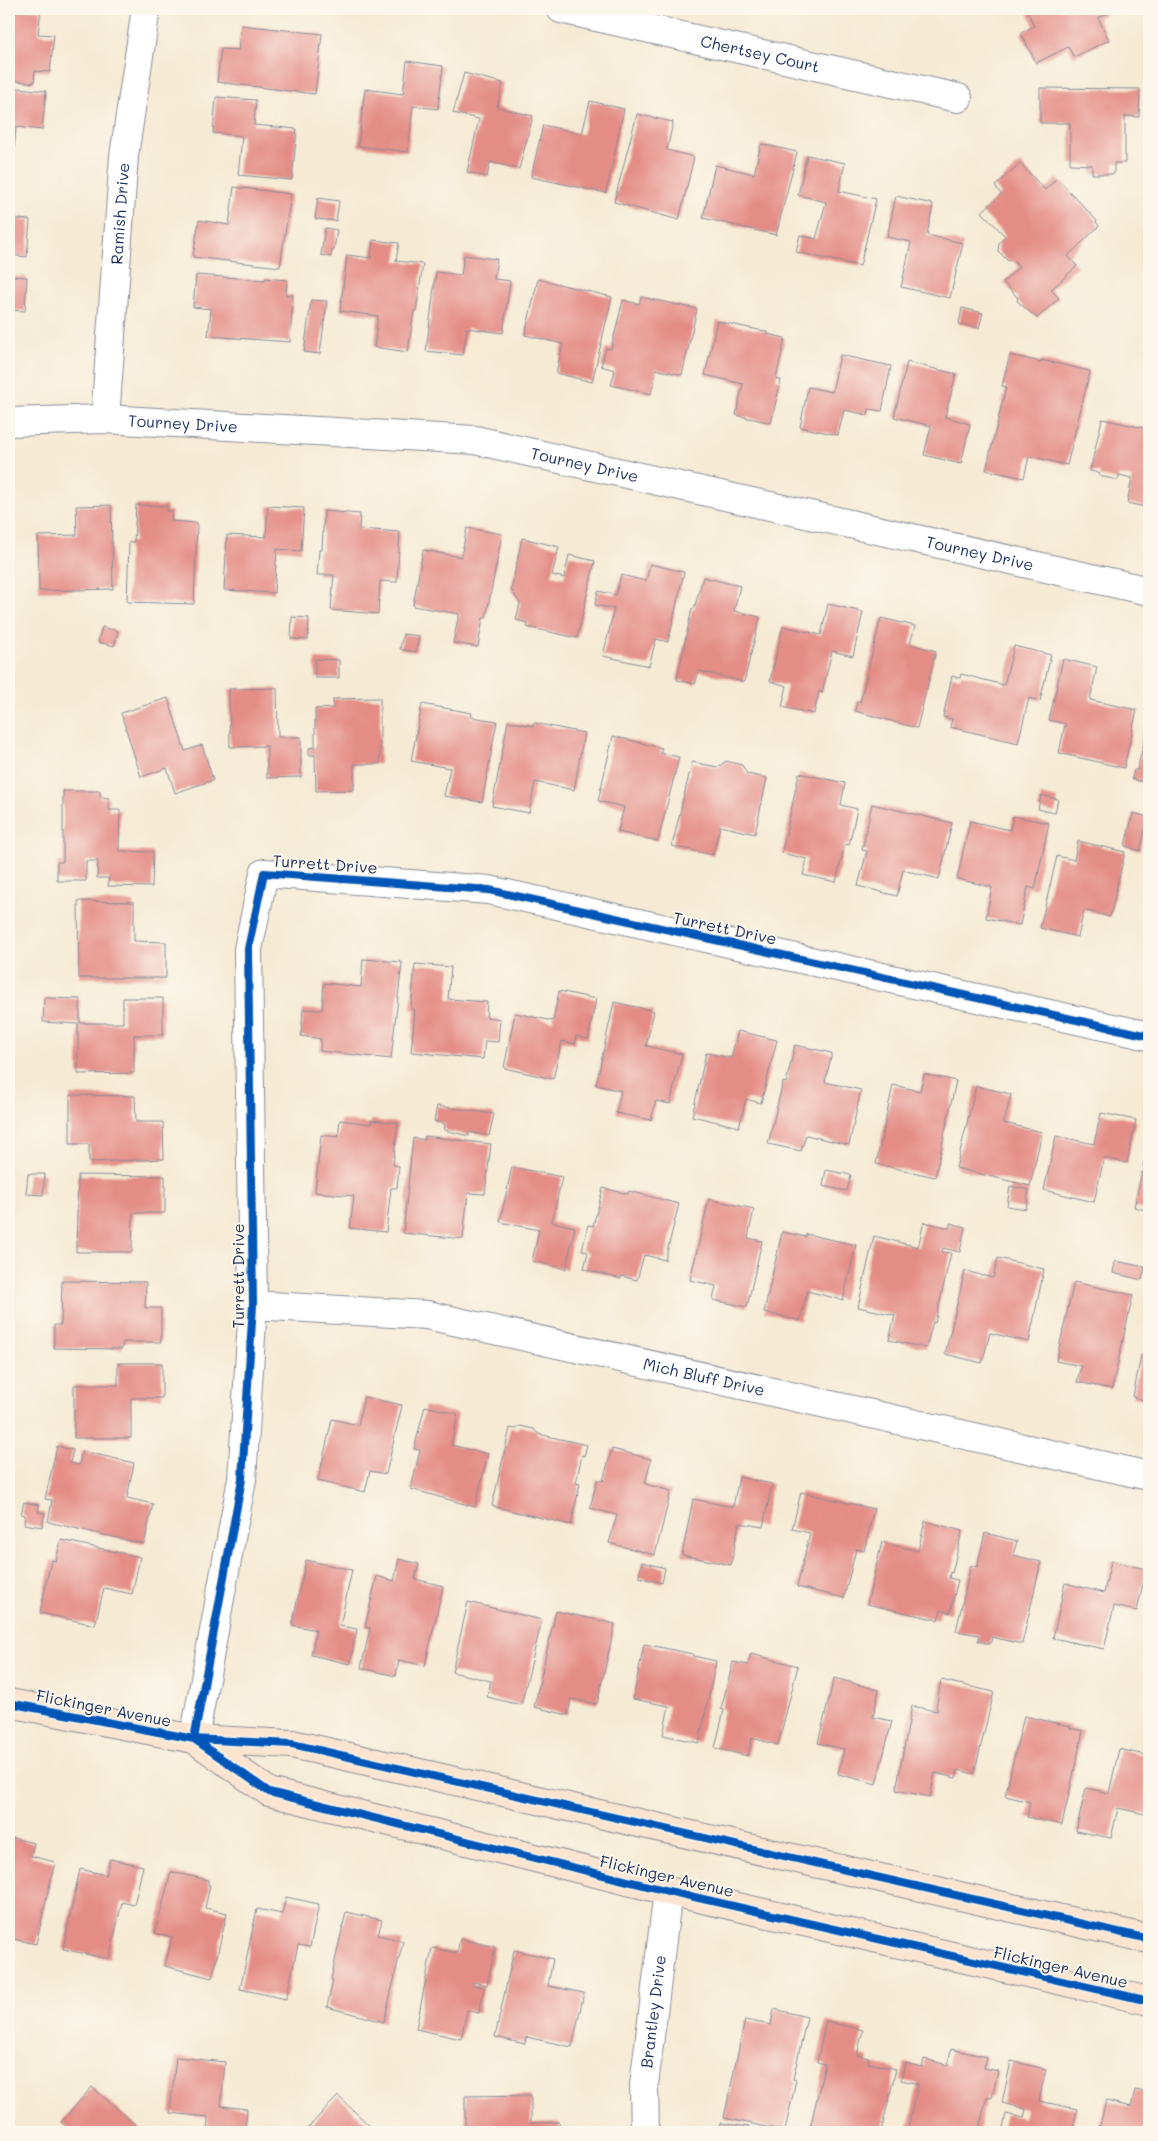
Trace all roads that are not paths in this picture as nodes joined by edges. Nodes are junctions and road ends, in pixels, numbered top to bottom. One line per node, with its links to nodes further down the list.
1 (146, 9): 4 (street, Ramish Drive)
2 (561, 9): 3 (street, Chertsey Court)
3 (958, 98)
4 (104, 418): 5 (street, Tourney Drive); 6 (street, Tourney Drive)
5 (9, 422)
6 (1149, 591)
7 (1149, 1036): 8 (street, Turrett Drive)
8 (253, 1305): 9 (street, Mich Bluff Drive); 11 (street, Turrett Drive)
9 (1149, 1476)
10 (9, 1703): 11 (main road, Flickinger Avenue)
11 (194, 1739): 12 (main road, Flickinger Avenue); 13 (main road, Flickinger Avenue)
12 (668, 1891): 14 (main road, Flickinger Avenue); 15 (street, Brantley Drive)
13 (1149, 1939)
14 (1149, 2001)
15 (645, 2132)

